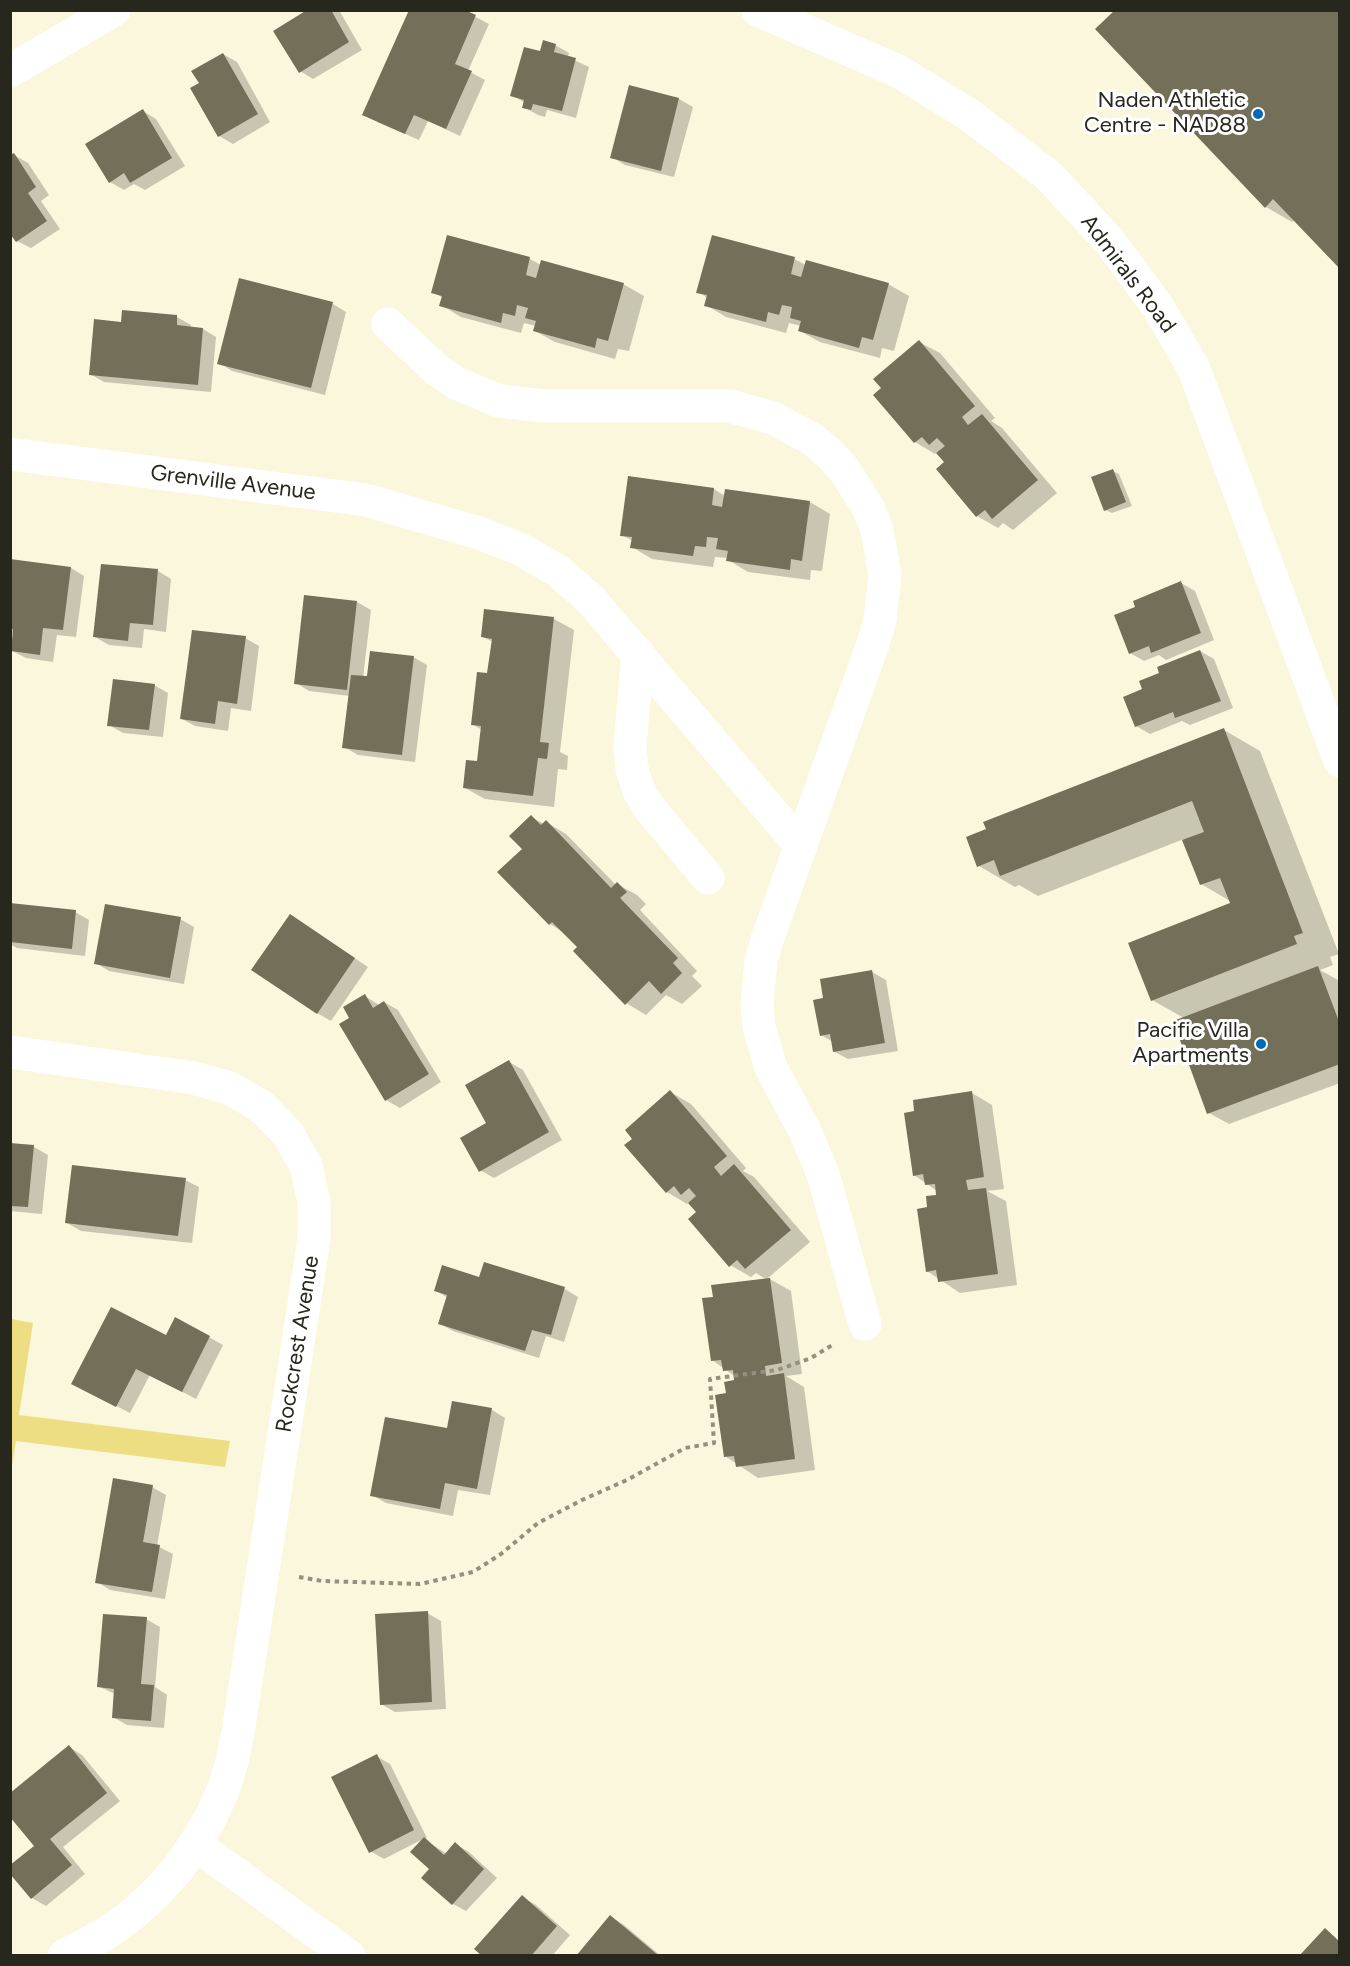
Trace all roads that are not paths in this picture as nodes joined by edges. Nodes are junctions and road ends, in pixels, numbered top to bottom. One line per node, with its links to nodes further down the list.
1 (114, 10): 3 (street)
2 (758, 10): 7 (street, Admirals Road)
3 (10, 71)
4 (388, 324): 8 (street)
5 (10, 454): 6 (street, Grenville Avenue)
6 (638, 653): 9 (street, Grenville Avenue); 11 (street)
7 (1340, 761)
8 (822, 788): 9 (street); 10 (street)
9 (762, 799): 10 (street, Grenville Avenue)
10 (801, 846): 13 (street)
11 (708, 878)
12 (10, 1052): 14 (street, Rockcrest Avenue)
13 (865, 1324)
14 (195, 1844): 15 (street, Rockcrest Avenue); 16 (street)
15 (64, 1956)
16 (349, 1956)

